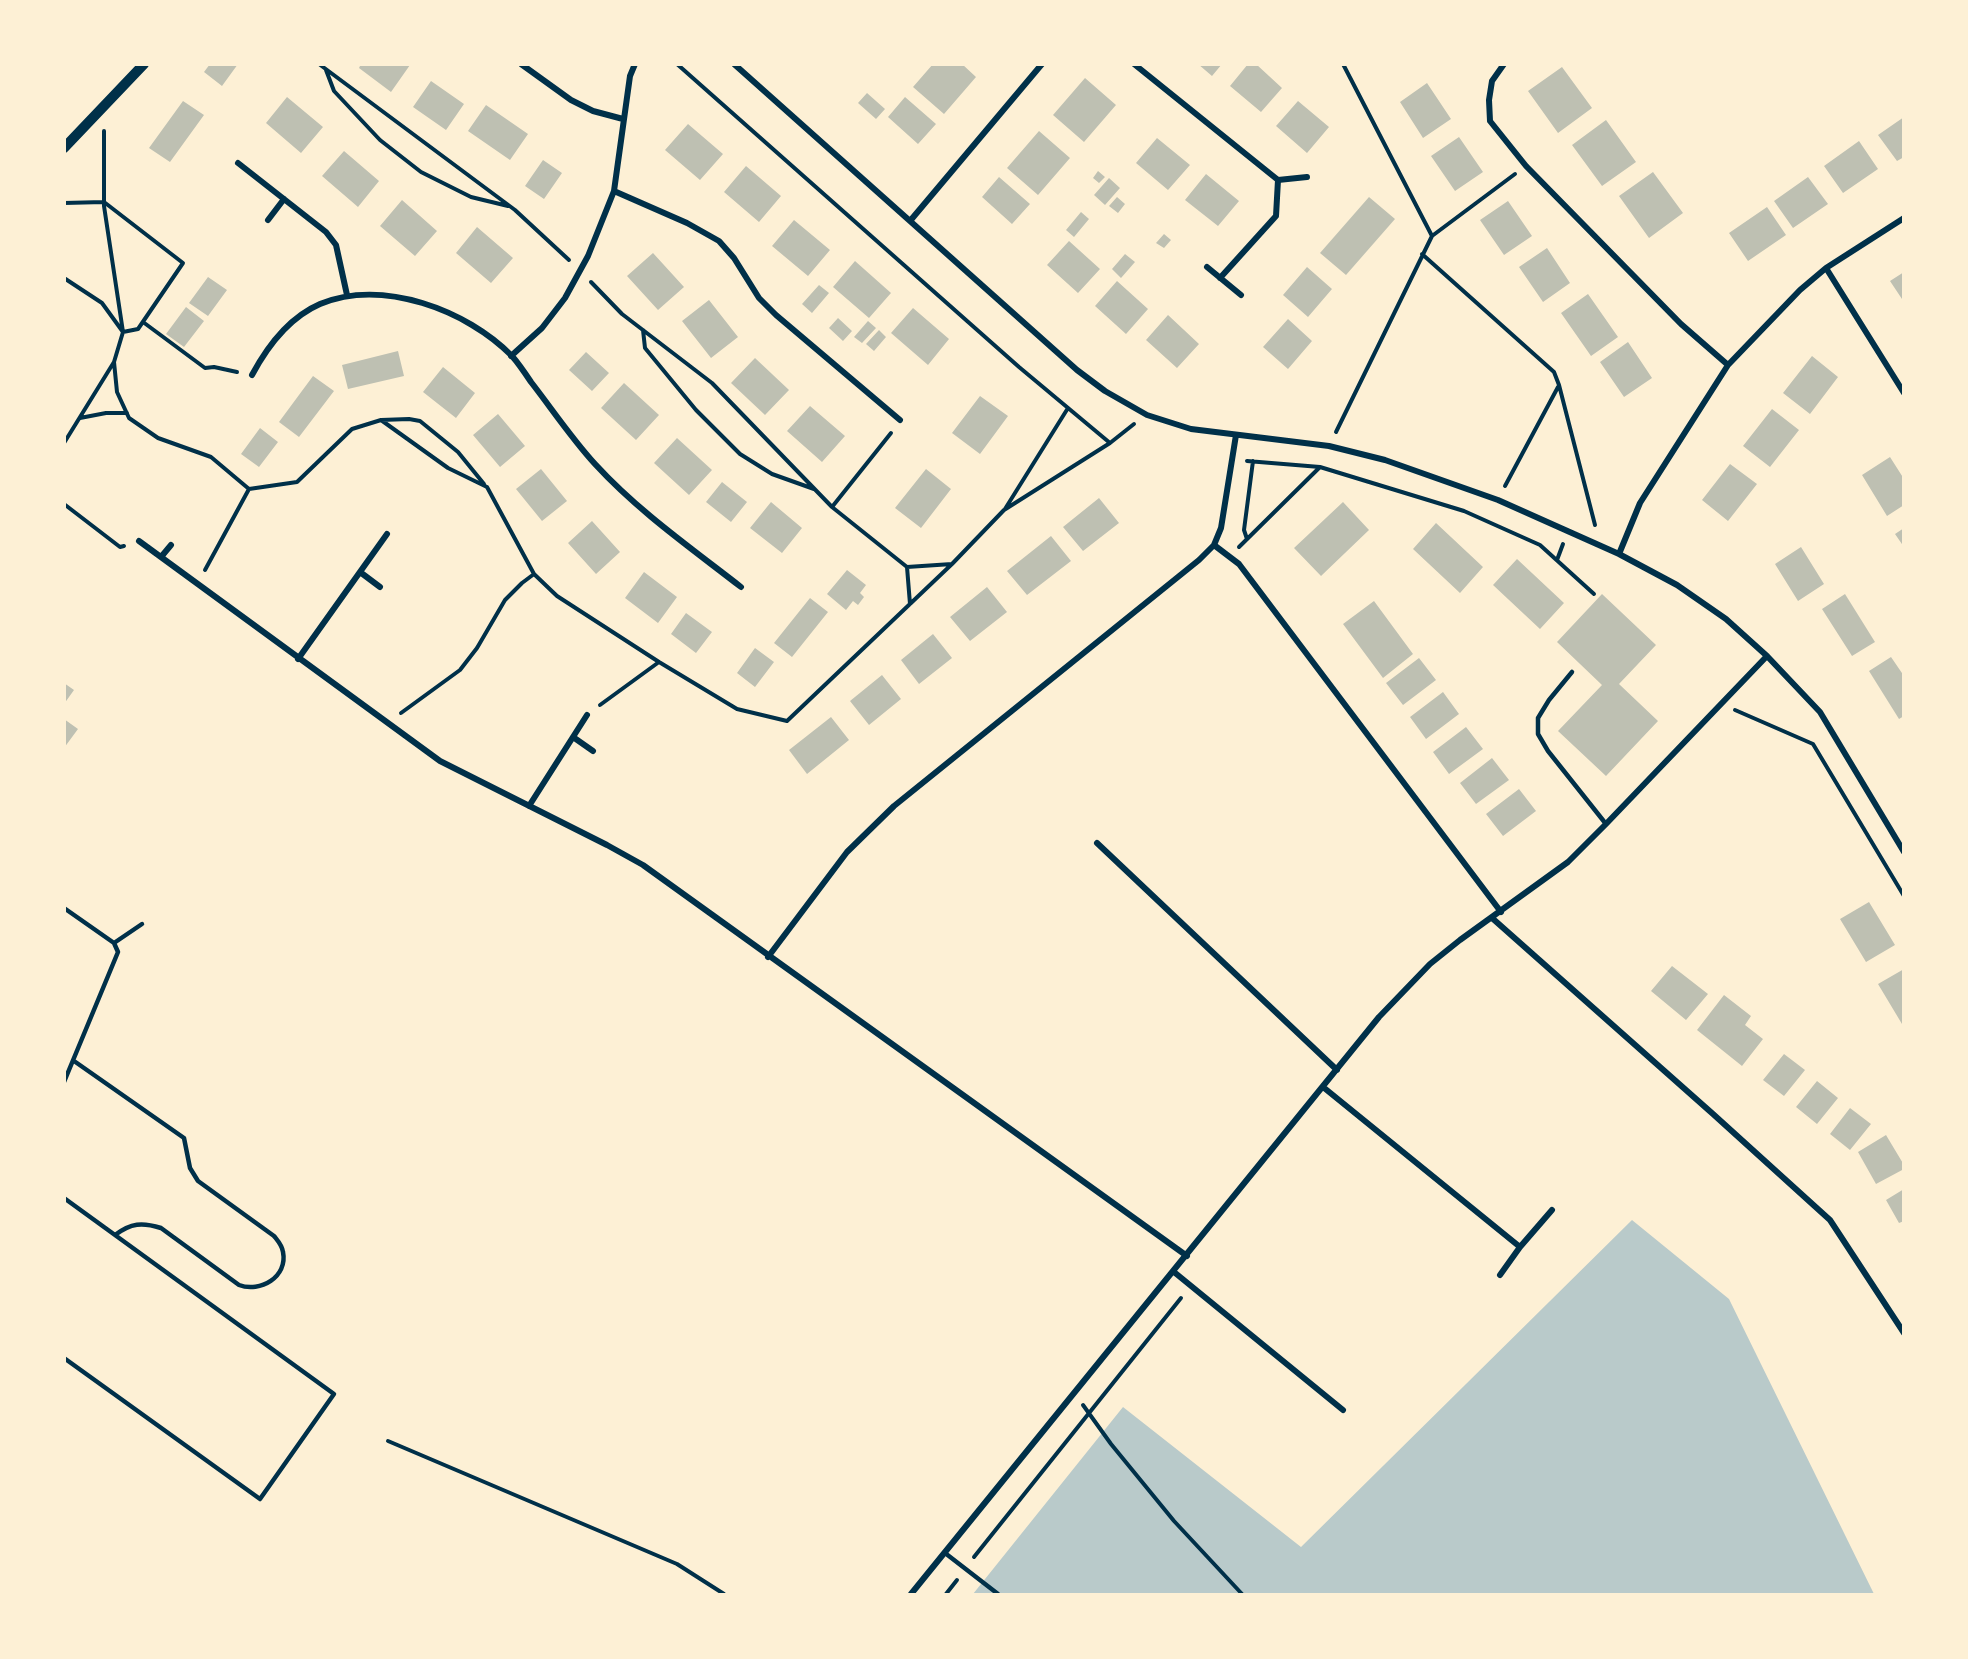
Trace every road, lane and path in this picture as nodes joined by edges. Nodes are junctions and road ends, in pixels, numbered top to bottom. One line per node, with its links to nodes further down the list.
1 (144, 64): 12 (street)
2 (319, 64): 11 (path)
3 (521, 64): 13 (street)
4 (635, 64): 13 (street)
5 (677, 64): 45 (path)
6 (734, 64): 26 (street)
7 (1042, 64): 26 (street)
8 (1134, 64): 18 (street)
9 (1343, 64): 27 (path)
10 (1504, 64): 16 (street)
11 (326, 70): 23 (path); 23 (path)
12 (102, 109): 14 (street); 21 (path)
13 (623, 119): 19 (street)
14 (64, 148)
15 (238, 163): 20 (street)
16 (1526, 166): 27 (path); 41 (street)
17 (1307, 177): 18 (street)
18 (1278, 180): 33 (street)
19 (614, 191): 31 (street); 50 (street)
20 (284, 199): 25 (street); 34 (street)
21 (104, 202): 22 (path); 36 (path); 38 (path)
22 (64, 203)
23 (511, 207): 31 (path)
24 (1904, 218): 30 (street)
25 (268, 220)
26 (910, 221): 47 (street)
27 (1432, 236): 28 (path)
28 (1422, 254): 43 (path); 54 (path)
29 (1206, 267): 33 (street)
30 (1826, 268): 41 (street); 44 (street)
31 (581, 271): 37 (path); 39 (street)
32 (64, 278): 38 (path)
33 (1220, 278): 35 (street)
34 (347, 295): 39 (street); 42 (street)
35 (1241, 295)
36 (143, 321): 38 (path); 42 (path)
37 (643, 330): 60 (path); 60 (path)
38 (123, 332): 40 (path)
39 (511, 356): 80 (street)
40 (114, 362): 46 (path); 48 (path)
41 (1728, 365): 71 (street)
42 (252, 375)
43 (1558, 385): 61 (path); 70 (path)
44 (1904, 393)
45 (1068, 408): 52 (path); 64 (path)
46 (127, 413): 48 (path); 59 (path)
47 (1147, 415): 51 (street); 52 (path)
48 (80, 418): 53 (path)
49 (381, 420): 58 (path); 58 (path); 59 (path)
50 (900, 420): 63 (path)
51 (1236, 435): 54 (street); 55 (street)
52 (1110, 443): 64 (path)
53 (64, 444)
54 (1329, 446): 61 (street)
55 (1232, 459): 56 (path); 69 (street)
56 (1253, 461): 57 (path); 66 (path)
57 (1320, 467): 66 (path); 81 (path)
58 (487, 487): 77 (path)
59 (249, 489): 78 (path)
60 (815, 490): 63 (path)
61 (1498, 500): 70 (street)
62 (64, 504): 67 (path)
63 (832, 507): 75 (path)
64 (1004, 510): 74 (path)
65 (387, 534): 76 (street)
66 (1247, 539): 73 (path)
67 (139, 541): 72 (street)
68 (171, 545): 72 (street)
69 (1214, 545): 73 (street); 102 (street)
70 (1600, 546): 71 (street)
71 (1619, 555): 83 (street)
72 (161, 557): 78 (street)
73 (1229, 557): 98 (street)
74 (952, 564): 75 (path); 82 (path)
75 (907, 567): 82 (path)
76 (360, 572): 79 (street); 84 (street)
77 (534, 574): 85 (path); 89 (path)
78 (197, 583): 84 (street)
79 (380, 587)
80 (741, 588)
81 (1594, 594)
82 (910, 604): 85 (path)
83 (1767, 656): 87 (street); 95 (street)
84 (298, 659): 89 (street)
85 (659, 662): 88 (path)
86 (1572, 672): 93 (lane)
87 (1721, 704): 93 (street); 96 (path)
88 (587, 715): 90 (street)
89 (385, 722): 92 (street)
90 (573, 737): 91 (street); 92 (street)
91 (593, 750)
92 (529, 806): 102 (street)
93 (1606, 824): 98 (street)
94 (1097, 843): 104 (street)
95 (1904, 852)
96 (1904, 896)
97 (64, 908): 101 (lane)
98 (1501, 912): 99 (street)
99 (1492, 918): 104 (street); 115 (street)
100 (142, 924): 101 (lane)
101 (114, 943): 103 (lane)
102 (768, 957): 111 (street)
103 (74, 1061): 105 (lane); 109 (lane)
104 (1337, 1070): 106 (street)
105 (64, 1082)
106 (1323, 1087): 110 (street); 111 (street)
107 (64, 1198): 109 (lane)
108 (1552, 1210): 110 (street)
109 (115, 1235): 116 (lane)
110 (1520, 1247): 113 (street)
111 (1187, 1256): 112 (street)
112 (1174, 1272): 114 (street); 117 (street)
113 (1500, 1275)
114 (1191, 1286): 118 (street); 119 (path)
115 (1904, 1333)
116 (64, 1358)
117 (1076, 1391): 119 (path); 121 (street)
118 (1342, 1410)
119 (1088, 1415): 122 (path); 127 (path)
120 (388, 1441): 123 (path)
121 (945, 1553): 122 (lane); 124 (street)
122 (965, 1569): 125 (path); 126 (lane)
123 (724, 1594)
124 (911, 1594)
125 (946, 1594)
126 (998, 1594)
127 (1242, 1594)

